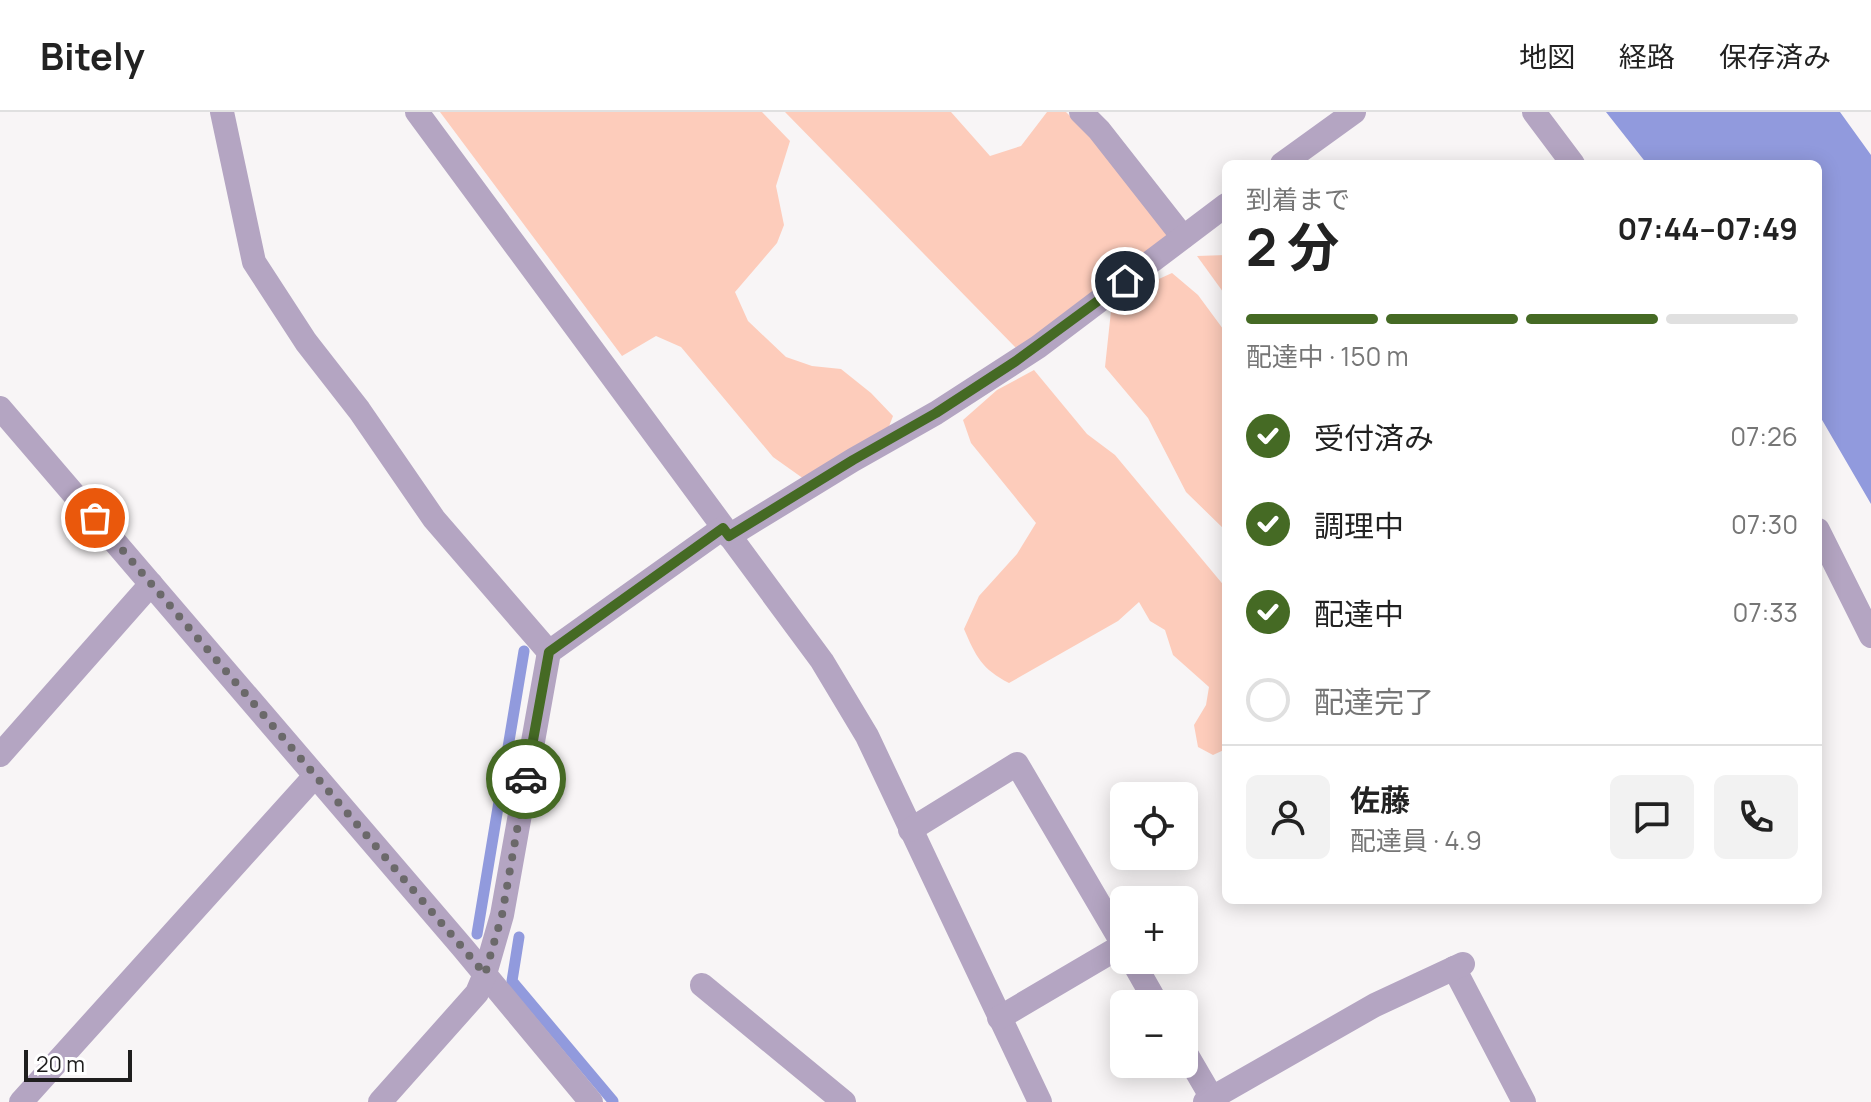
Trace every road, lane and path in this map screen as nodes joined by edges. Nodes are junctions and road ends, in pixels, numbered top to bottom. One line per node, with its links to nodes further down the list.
1 (222, 112): 15 (street)
2 (417, 112): 11 (street)
3 (1081, 112): 9 (street)
4 (1354, 112): 6 (street)
5 (1534, 112): 7 (street)
6 (1288, 160)
7 (1570, 160)
8 (1222, 208): 9 (street)
9 (1183, 237): 11 (street)
10 (0, 408): 13 (street)
11 (726, 532): 15 (street); 18 (street)
12 (1822, 538): 14 (street)
13 (151, 584): 16 (street); 17 (street)
14 (1871, 636)
15 (549, 652): 21 (street)
16 (0, 755)
17 (315, 776): 21 (street); 26 (street)
18 (910, 830): 19 (street); 23 (street)
19 (1110, 921)
20 (1110, 953): 23 (street)
21 (485, 974): 27 (street); 28 (street)
22 (702, 985): 29 (street)
23 (999, 1018): 30 (street)
24 (1197, 1078): 25 (street)
25 (1208, 1100): 31 (street)
26 (21, 1102)
27 (380, 1102)
28 (591, 1102)
29 (844, 1102)
30 (1040, 1102)
31 (1524, 1102)

